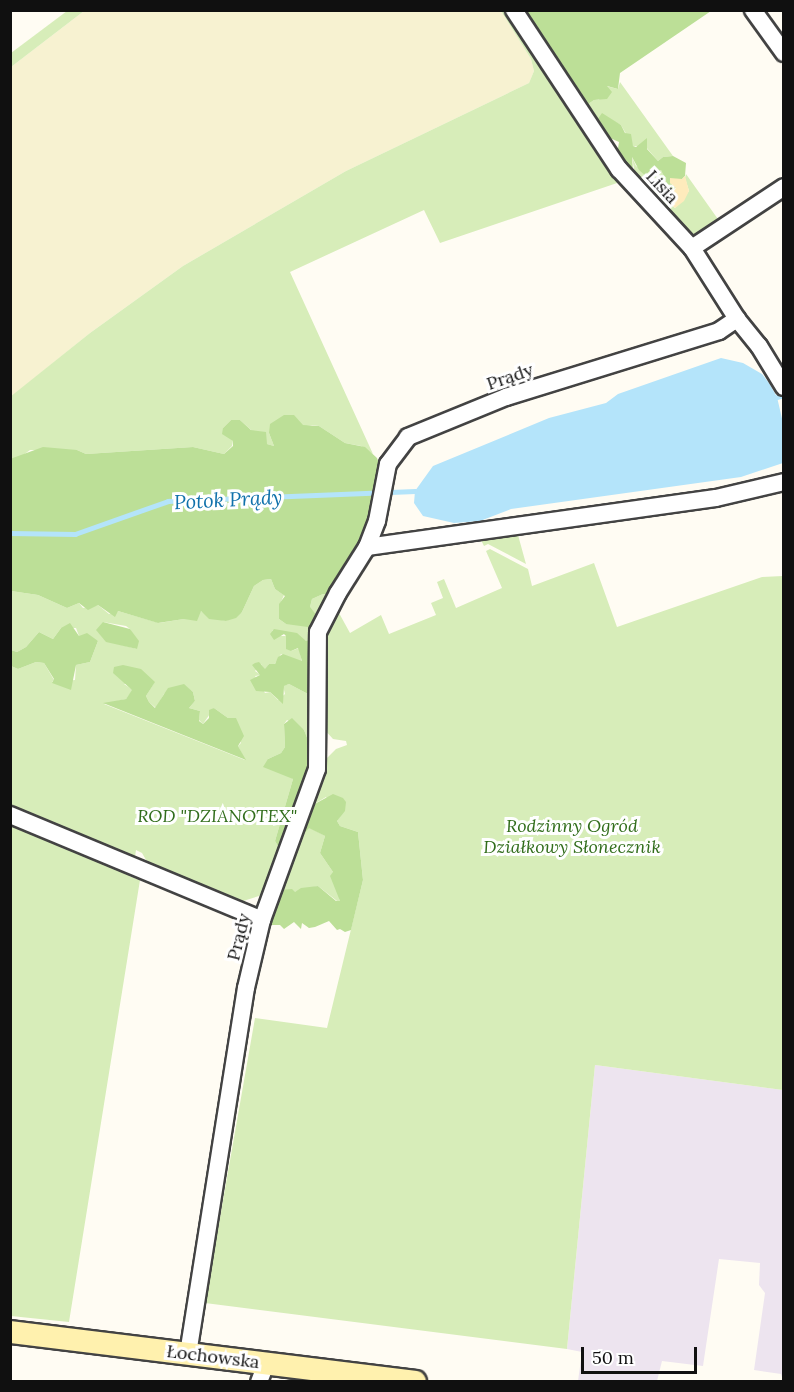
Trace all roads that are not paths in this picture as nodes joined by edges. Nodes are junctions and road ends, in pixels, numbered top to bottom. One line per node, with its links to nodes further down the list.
1 (514, 10): 5 (street, Lisia)
2 (753, 10): 3 (street)
3 (783, 52)
4 (783, 187): 5 (street)
5 (692, 248): 6 (street, Lisia)
6 (737, 319): 7 (street, Lisia); 9 (street, Prądy)
7 (783, 387)
8 (783, 482): 9 (street)
9 (367, 547): 11 (street, Prądy)
10 (10, 815): 11 (street)
11 (262, 920): 13 (street, Prądy)
12 (10, 1332): 13 (main road, Łochowska)
13 (188, 1354): 14 (main road, Łochowska)
14 (262, 1372): 15 (main road, Łochowska)
15 (415, 1382)

